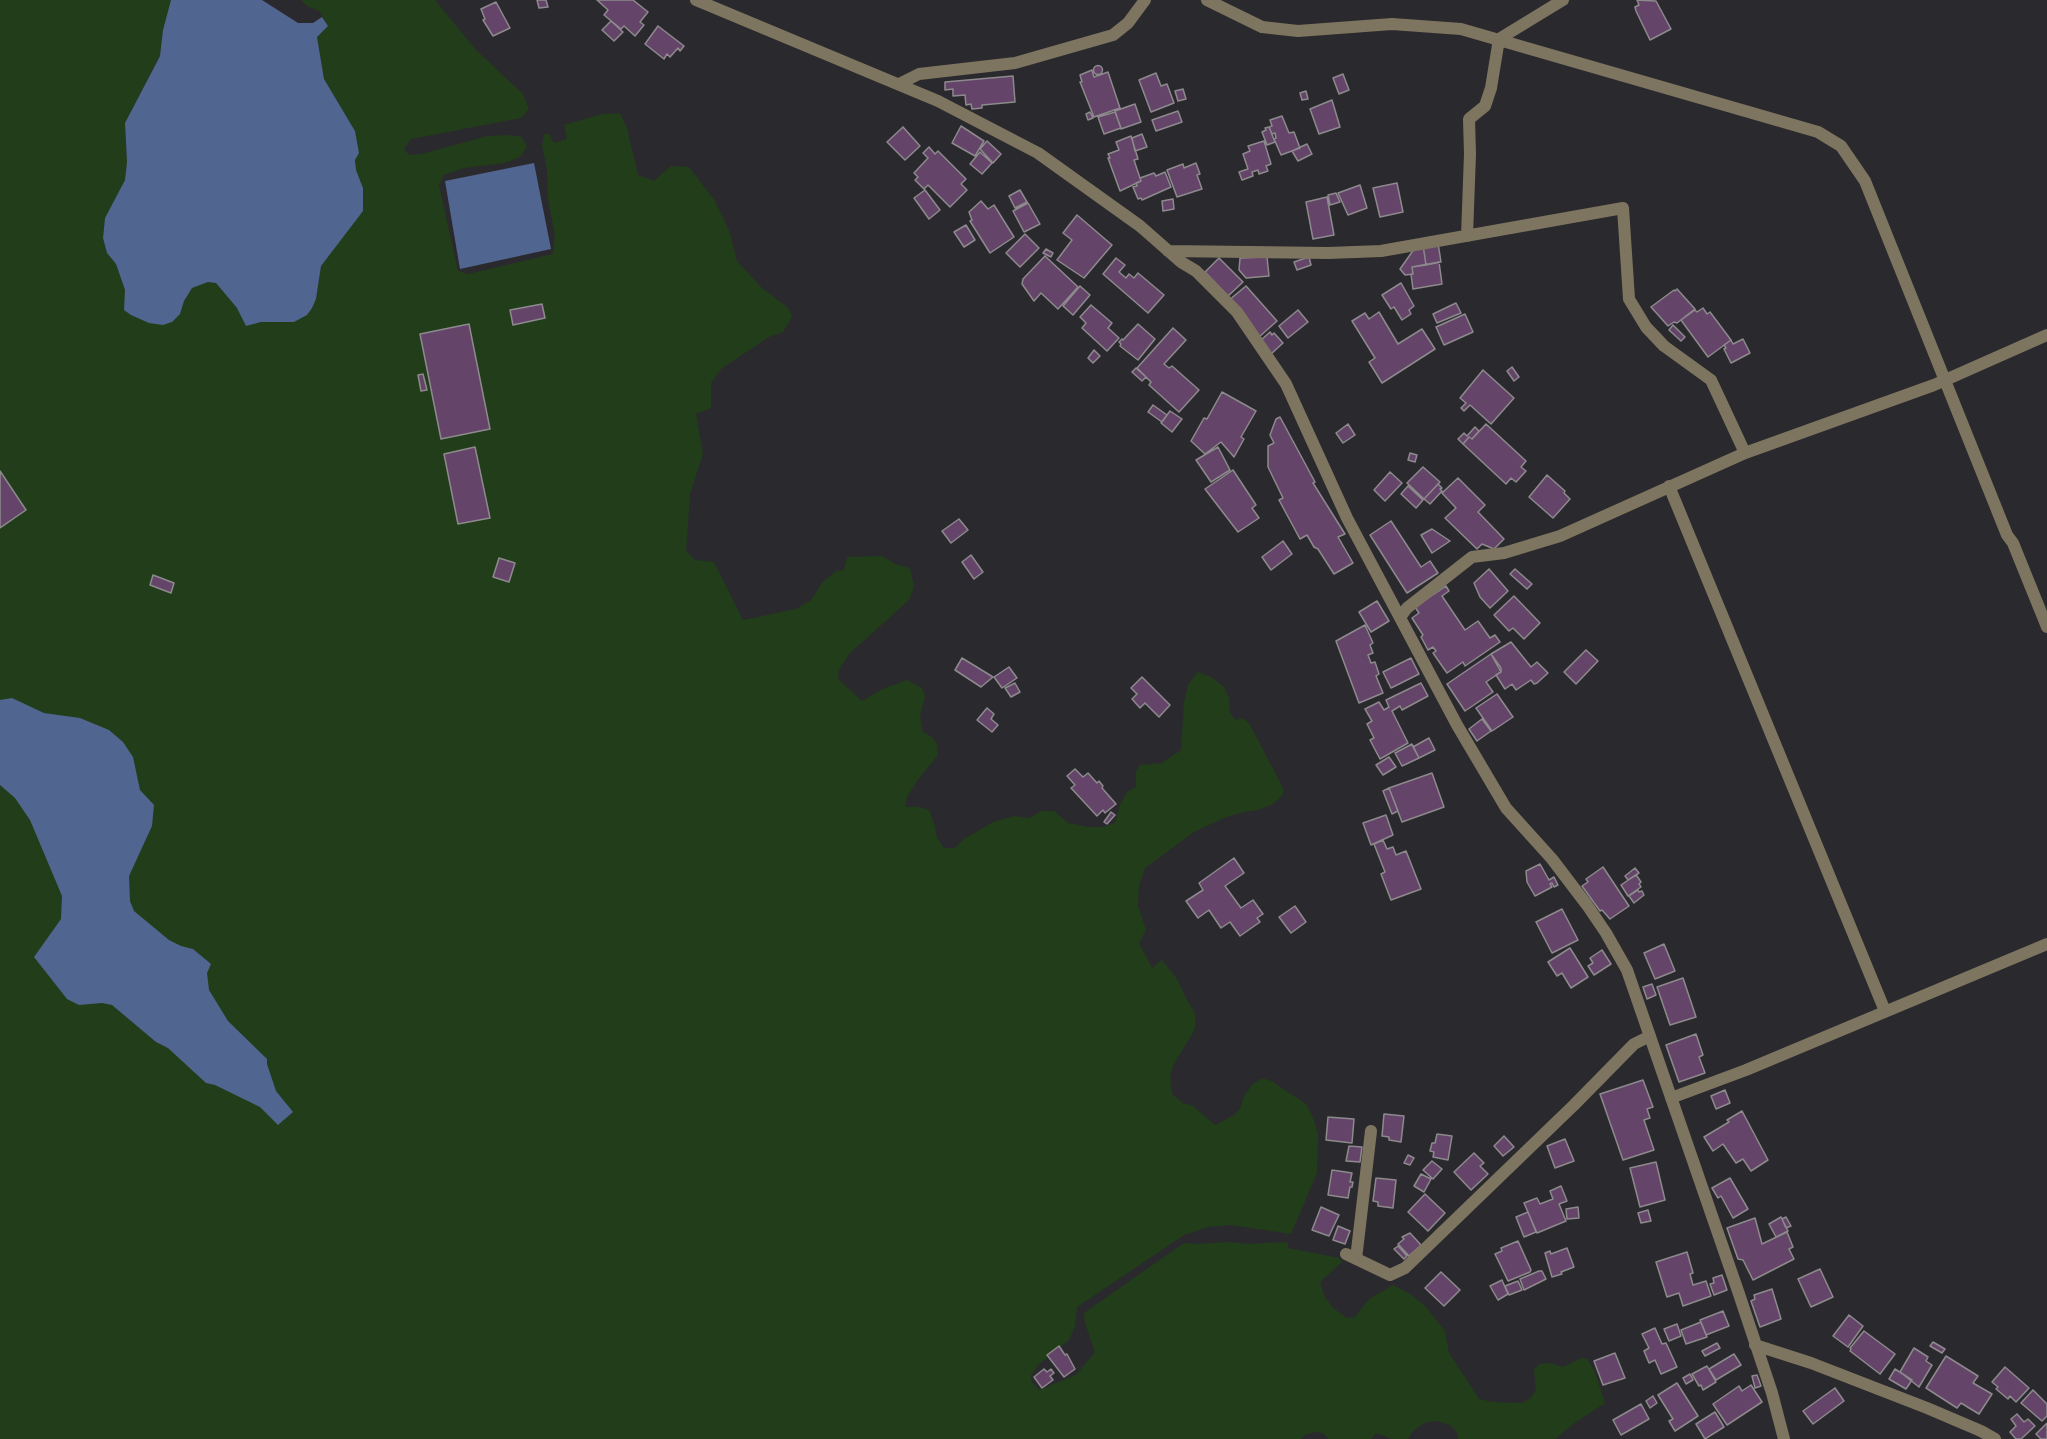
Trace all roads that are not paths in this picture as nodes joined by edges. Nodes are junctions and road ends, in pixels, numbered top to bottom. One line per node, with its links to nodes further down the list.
1 (696, 0): 6 (street)
2 (1145, 0): 6 (street)
3 (1207, 0): 5 (street)
4 (1563, 0): 5 (street)
5 (1499, 39): 7 (street); 10 (street)
6 (899, 84): 8 (street)
7 (1467, 236): 8 (street); 11 (street)
8 (1168, 251): 13 (street)
9 (2047, 335): 10 (street)
10 (1946, 379): 11 (street); 14 (street)
11 (1745, 453): 12 (street)
12 (1669, 486): 13 (street); 16 (street)
13 (1401, 616): 17 (street)
14 (2047, 627)
15 (2047, 944): 16 (street)
16 (1885, 1011): 18 (street)
17 (1650, 1036): 18 (street); 19 (street)
18 (1671, 1098): 20 (street)
19 (1371, 1131)
20 (1755, 1344): 21 (street); 22 (street)
21 (1784, 1439)
22 (1995, 1439)

